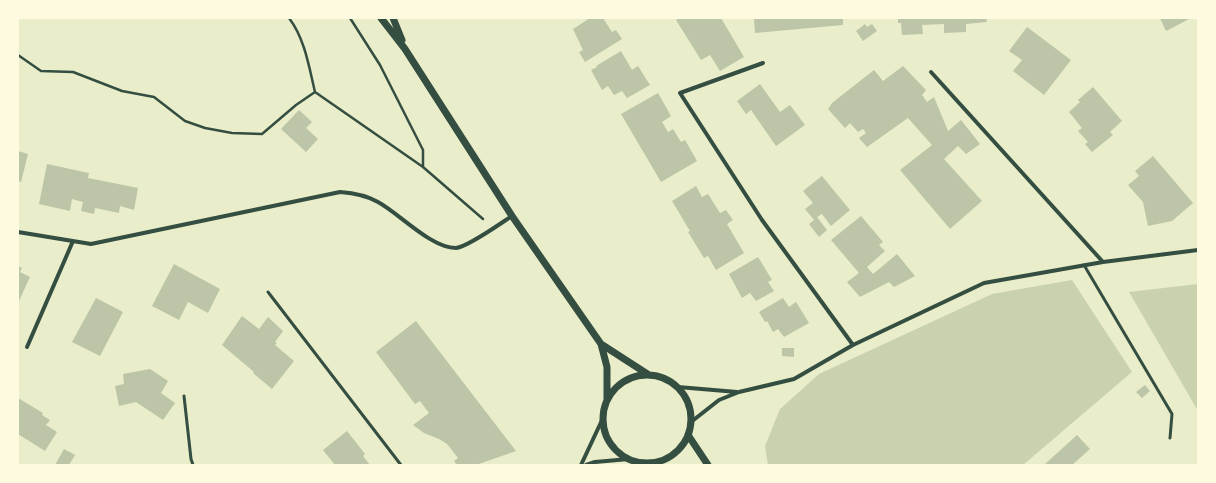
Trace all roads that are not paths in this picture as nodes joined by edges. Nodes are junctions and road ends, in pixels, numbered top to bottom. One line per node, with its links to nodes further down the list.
1 (381, 18): 3 (street)
2 (393, 18): 3 (street)
3 (406, 50): 6 (street)
4 (763, 63): 14 (street)
5 (931, 72): 10 (street)
6 (512, 216): 8 (street); 13 (street)
7 (18, 232): 8 (street)
8 (73, 241): 15 (street)
9 (1198, 250): 10 (street)
10 (1103, 262): 11 (street)
11 (1084, 265): 14 (street); 24 (lane)
12 (268, 292): 28 (lane)
13 (601, 344): 16 (street); 20 (street)
14 (853, 345): 18 (street)
15 (27, 347)
16 (649, 375): 17 (street); 20 (street)
17 (678, 387): 18 (street); 22 (street)
18 (739, 392): 22 (street)
19 (184, 396): 27 (lane)
20 (607, 400): 21 (street)
21 (603, 418): 25 (street); 29 (street)
22 (691, 422): 23 (street)
23 (688, 435): 26 (street); 32 (street)
24 (1170, 438)
25 (629, 459): 26 (street); 30 (street)
26 (657, 462): 31 (street)
27 (193, 465)
28 (401, 465)
29 (581, 465)
30 (586, 465)
31 (665, 465)
32 (708, 465)

